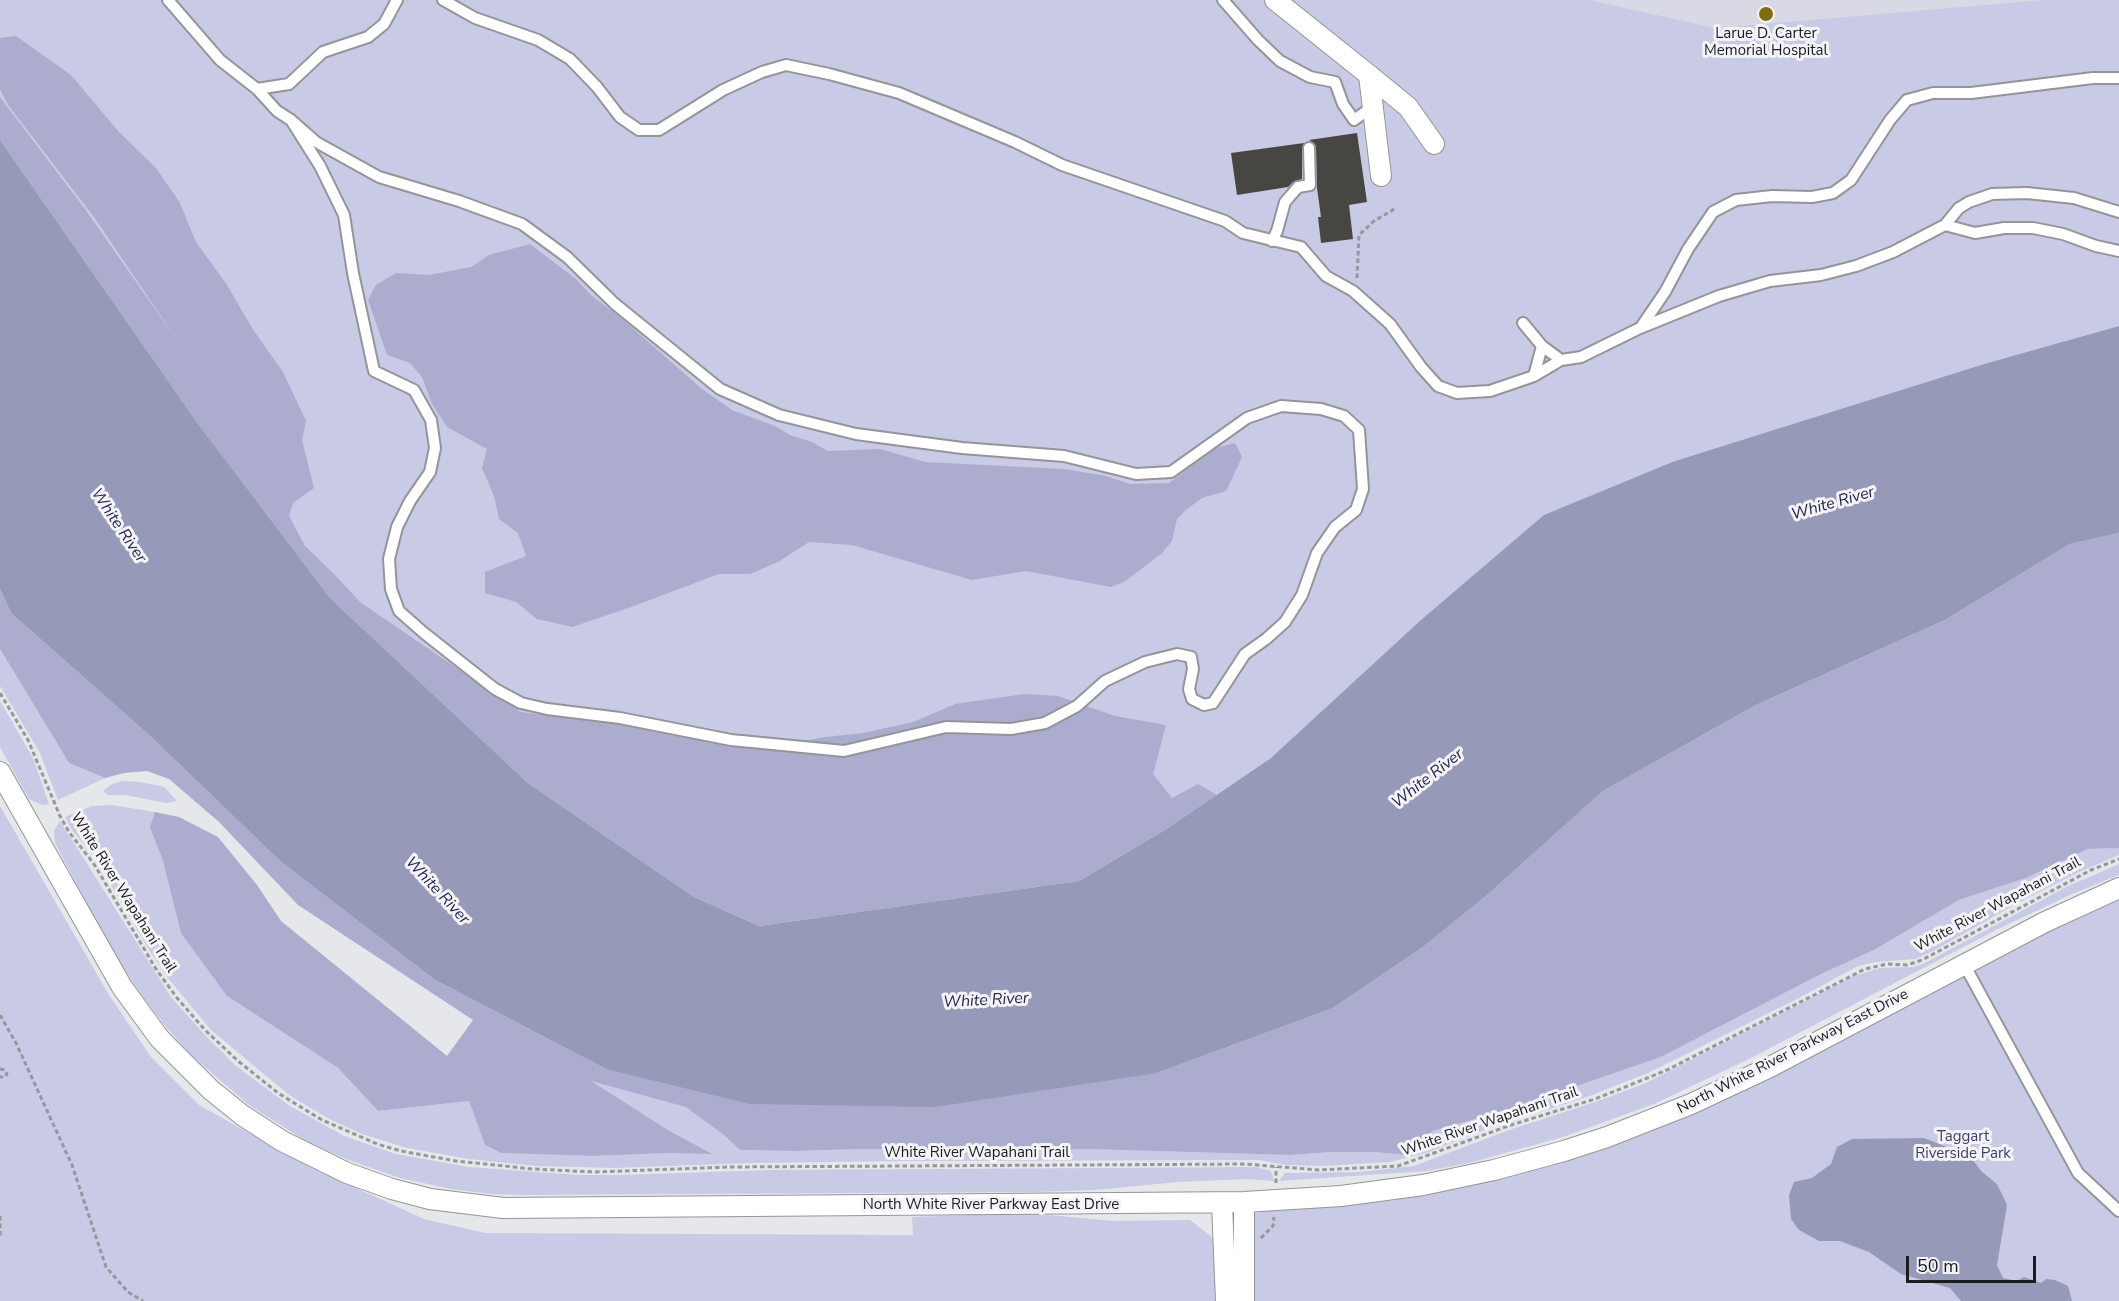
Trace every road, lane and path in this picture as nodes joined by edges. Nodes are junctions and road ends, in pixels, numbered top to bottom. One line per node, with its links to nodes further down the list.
1 (168, 0): 8 (lane)
2 (397, 0): 8 (lane)
3 (443, 0): 17 (lane)
4 (1222, 0): 9 (lane)
5 (1275, 0): 6 (street)
6 (1369, 75): 9 (street); 11 (street)
7 (2119, 78): 21 (lane)
8 (257, 89): 10 (lane)
9 (1372, 107): 13 (street)
10 (291, 120): 10 (lane)
11 (1434, 144)
12 (1309, 148): 17 (lane)
13 (1381, 176)
14 (1396, 208): 19 (path)
15 (2119, 212): 16 (lane)
16 (1945, 225): 18 (lane); 21 (lane)
17 (1272, 241): 19 (lane)
18 (2119, 251)
19 (1353, 291): 24 (lane)
20 (1523, 323): 22 (lane)
21 (1640, 328): 23 (lane)
22 (1542, 346): 23 (lane); 24 (lane)
23 (1561, 360): 24 (lane)
24 (1534, 376)
25 (0, 693): 27 (path, White River Wapahani Trail)
26 (0, 772): 34 (street, North White River Parkway East Drive)
27 (2119, 859)
28 (2119, 888): 29 (street, North White River Parkway East Drive)
29 (1964, 964): 33 (street, North White River Parkway East Drive); 35 (lane)
30 (0, 1015): 38 (path)
31 (0, 1069): 32 (path)
32 (0, 1077)
33 (1244, 1202): 34 (street, North White River Parkway East Drive); 40 (street)
34 (1222, 1203): 39 (street)
35 (2119, 1211)
36 (0, 1216): 37 (path)
37 (0, 1237)
38 (143, 1301)
39 (1226, 1301)
40 (1244, 1301)

